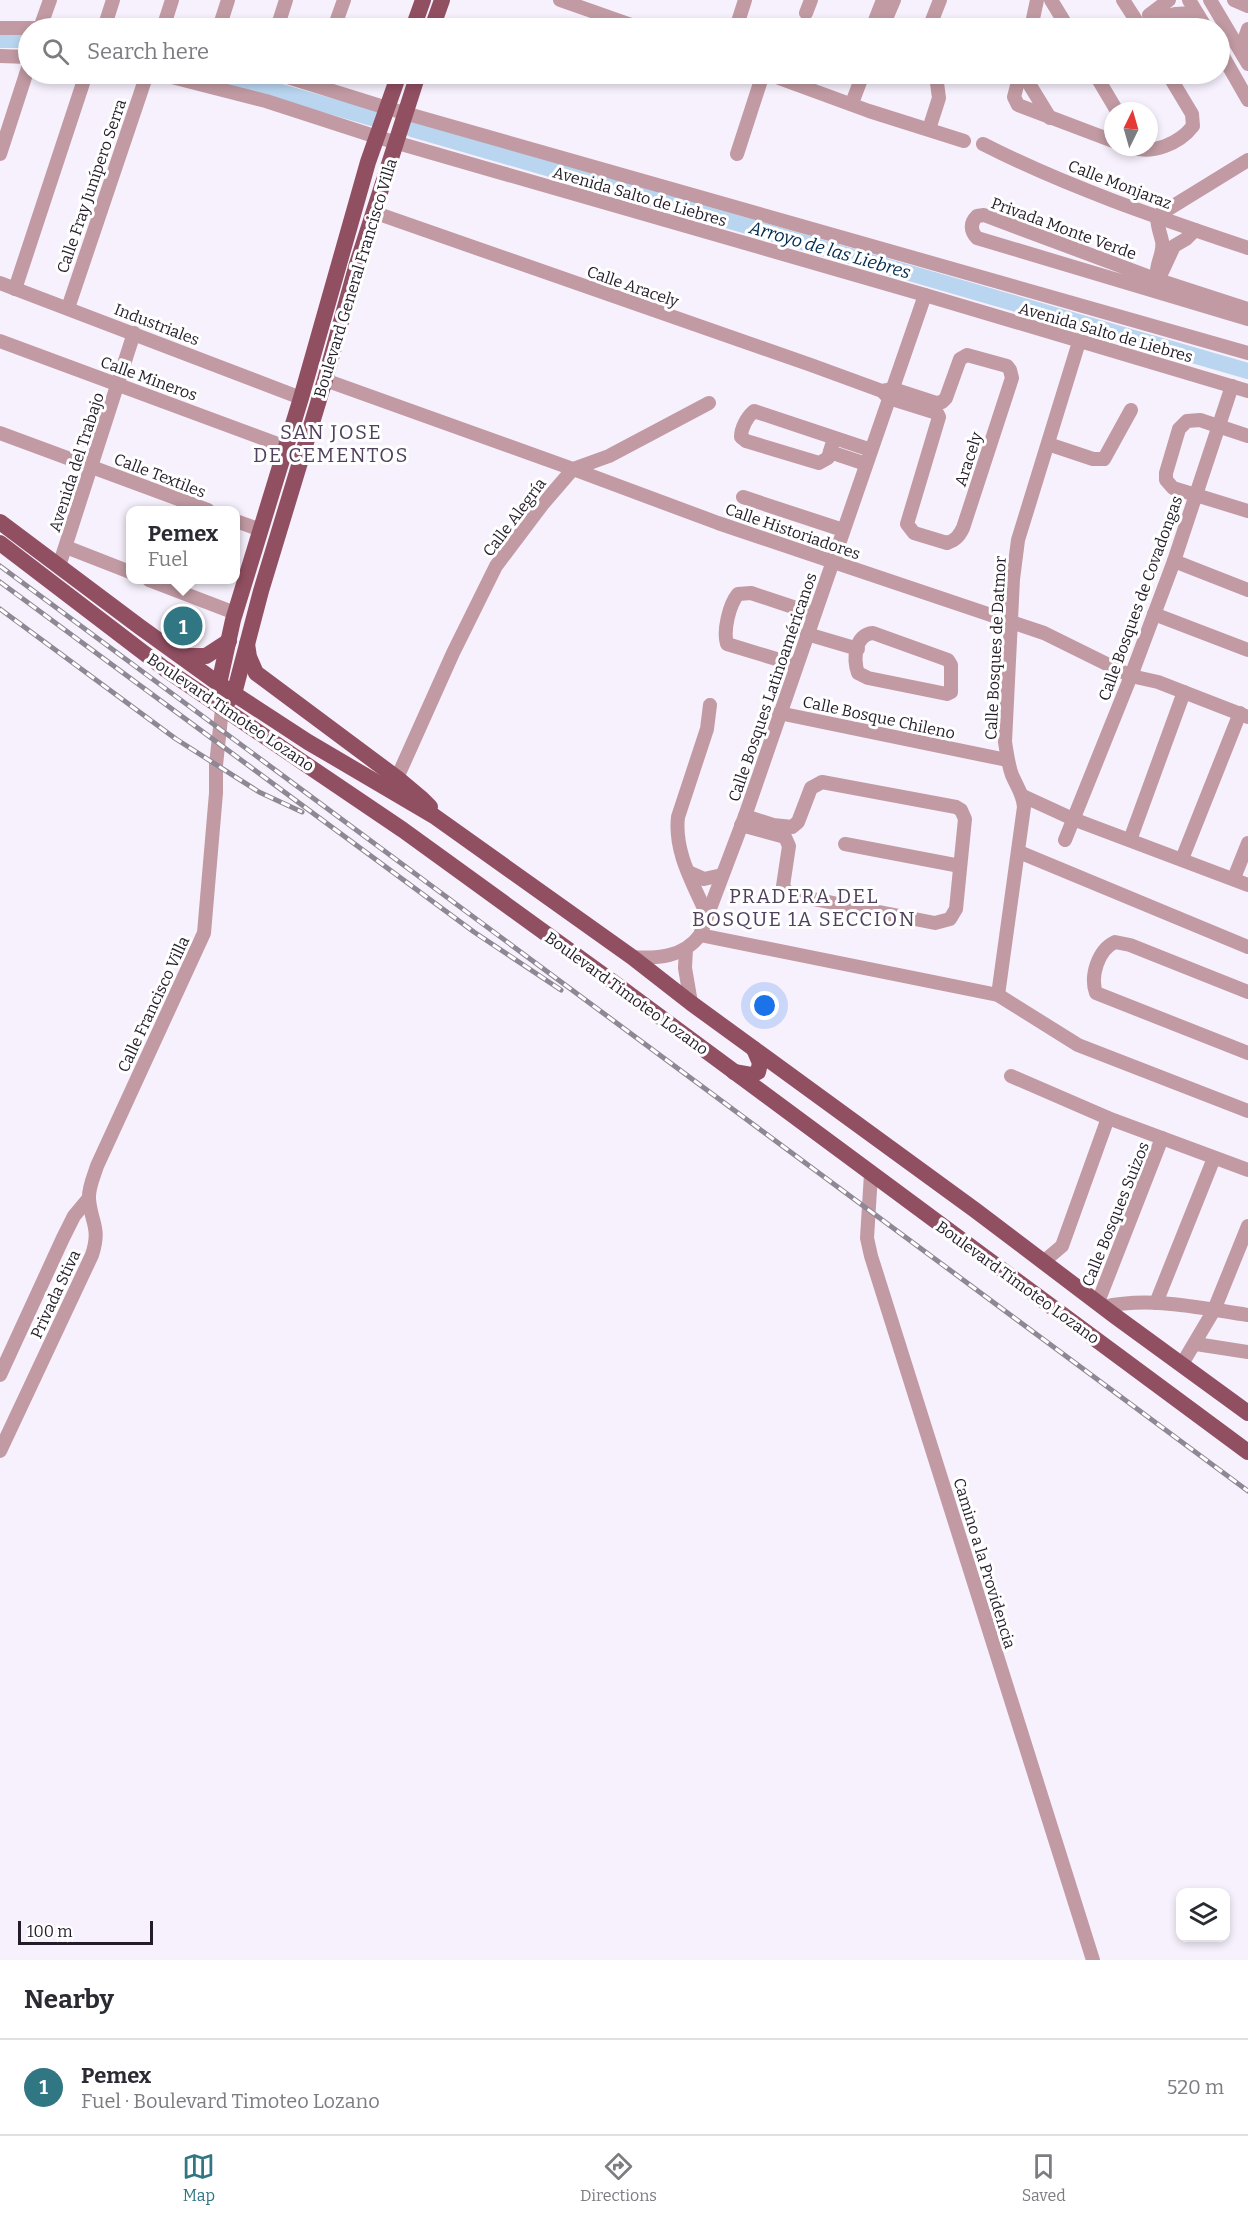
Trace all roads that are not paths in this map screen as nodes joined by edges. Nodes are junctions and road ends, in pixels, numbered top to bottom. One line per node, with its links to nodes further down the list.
1 (50, 0): 21 (street)
2 (113, 0): 22 (street)
3 (172, 0): 23 (street)
4 (228, 0): 24 (street)
5 (286, 0): 25 (street)
6 (344, 0): 26 (street)
7 (423, 0): 27 (main road)
8 (442, 0): 28 (main road)
9 (560, 0): 29 (street)
10 (745, 0): 30 (street)
11 (883, 0): 31 (street)
12 (894, 0): 32 (street)
13 (940, 0): 33 (street)
14 (1037, 0): 34 (street)
15 (1052, 0): 35 (street)
16 (1123, 0): 36 (street)
17 (1169, 0): 37 (street)
18 (1189, 0): 20 (street)
19 (1210, 0): 40 (street)
20 (1198, 15): 38 (street); 39 (street)
21 (43, 18)
22 (107, 18)
23 (166, 18)
24 (222, 18)
25 (280, 18)
26 (338, 18)
27 (417, 18)
28 (436, 18)
29 (611, 18)
30 (739, 18)
31 (876, 18)
32 (886, 18)
33 (933, 18)
34 (1033, 18)
35 (1062, 18)
36 (1134, 18)
37 (1148, 18)
38 (1158, 18)
39 (1200, 18)
40 (1221, 18)
41 (0, 28): 42 (street)
42 (18, 28)
43 (1248, 29): 47 (street)
44 (1230, 34): 47 (street)
45 (0, 56): 46 (street)
46 (18, 57)
47 (1245, 59)
48 (1230, 69): 50 (street)
49 (1248, 70): 50 (street)
50 (1233, 75): 67 (street)
51 (23, 84): 79 (street)
52 (83, 84): 90 (street)
53 (144, 84): 93 (street, Calle Fray Junípero Serra)
54 (200, 84): 72 (street, Avenida Salto de Liebres)
55 (325, 84): 72 (street, Avenida Salto de Liebres)
56 (395, 84): 72 (main road, Boulevard General Francisco Villa)
57 (415, 84): 70 (main road, Boulevard General Francisco Villa)
58 (760, 84): 80 (street)
59 (797, 84): 68 (street)
60 (852, 84): 68 (street)
61 (858, 84): 68 (street)
62 (937, 84): 73 (street)
63 (1018, 84): 71 (street)
64 (1028, 84): 71 (street)
65 (1101, 84): 69 (street)
66 (1174, 84): 78 (street)
67 (1248, 100)
68 (848, 102): 73 (street)
69 (1112, 102)
70 (405, 116): 72 (street, Avenida Salto de Liebres); 75 (main road, Boulevard General Francisco Villa); 99 (street, Avenida Salto de Liebres)
71 (1050, 118): 74 (street)
72 (382, 122): 75 (street, Avenida Salto de Liebres); 105 (main road, Boulevard General Francisco Villa)
73 (929, 129): 76 (street)
74 (1104, 138)
75 (397, 140): 82 (main road, Boulevard General Francisco Villa); 92 (street, Avenida Salto de Liebres)
76 (964, 141)
77 (983, 144): 83 (street, Calle Monjaraz)
78 (1158, 148)
79 (0, 154)
80 (737, 154)
81 (1248, 160): 83 (street)
82 (373, 212): 100 (main road, Boulevard General Francisco Villa); 104 (street, Calle Aracely)
83 (1157, 216): 84 (street, Calle Monjaraz); 85 (street, Privada Monte Verde)
84 (1195, 230): 85 (street); 86 (street, Calle Monjaraz)
85 (1168, 244): 87 (street, Privada Monte Verde)
86 (1248, 248)
87 (1158, 280): 89 (street); 89 (street, Privada Monte Verde); 91 (street, Privada Monte Verde); 94 (street, Privada Monte Verde)
88 (0, 283): 90 (street, Industriales)
89 (1143, 287): 91 (street, Privada Monte Verde)
90 (15, 289): 93 (street, Industriales)
91 (1164, 293): 95 (street, Privada Monte Verde)
92 (925, 295): 98 (street, Avenida Salto de Liebres); 104 (street, Calle Bosques Latinoaméricanos)
93 (68, 308): 96 (street, Industriales)
94 (1248, 309)
95 (1248, 319)
96 (134, 333): 101 (street, Avenida del Trabajo); 105 (street, Industriales)
97 (0, 341): 101 (street, Calle Mineros)
98 (1079, 342): 102 (street, Avenida Salto de Liebres); 112 (street, Calle Bosques de Datmor)
99 (1248, 353)
100 (325, 380): 118 (street, Calle Historiadores); 141 (main road, Boulevard General Francisco Villa)
101 (118, 385): 113 (street, Calle Mineros); 117 (street, Avenida del Trabajo)
102 (1232, 386): 103 (street, Avenida Salto de Liebres); 108 (street, Calle Bosques de Covadongas)
103 (1248, 391)
104 (888, 393): 104 (street, Aracely); 114 (street, Calle Bosques Latinoaméricanos)
105 (301, 398): 113 (main road, Boulevard General Francisco Villa)
106 (709, 403): 118 (street)
107 (1131, 410): 112 (street)
108 (1218, 427): 110 (street); 119 (street, Calle Bosques de Covadongas); 119 (street)
109 (0, 433): 117 (street, Calle Textiles)
110 (1248, 436)
111 (834, 438): 114 (street); 115 (street); 115 (street)
112 (1048, 444): 138 (street, Calle Bosques de Datmor)
113 (286, 447): 125 (main road, Boulevard General Francisco Villa)
114 (871, 450): 116 (street, Calle Bosques Latinoaméricanos)
115 (830, 452): 116 (street)
116 (866, 464): 126 (street, Calle Bosques Latinoaméricanos)
117 (92, 467): 121 (street, Calle Textiles); 128 (street, Avenida del Trabajo)
118 (573, 469): 130 (street, Calle Historiadores); 155 (street, Calle Alegría)
119 (1196, 494): 122 (street); 129 (street, Calle Bosques de Covadongas)
120 (743, 497): 126 (street)
121 (197, 506)
122 (1248, 511)
123 (0, 522): 131 (main road, Boulevard Timoteo Lozano)
124 (240, 522): 125 (street)
125 (261, 530): 135 (main road, Boulevard General Francisco Villa)
126 (843, 530): 130 (street, Calle Bosques Latinoaméricanos)
127 (0, 543): 151 (main road, Boulevard Timoteo Lozano)
128 (66, 548): 131 (street, Avenida del Trabajo); 132 (street)
129 (1174, 561): 134 (street); 137 (street, Calle Bosques de Covadongas)
130 (832, 562): 136 (street, Calle Bosques Latinoaméricanos); 138 (street, Calle Historiadores)
131 (59, 566): 144 (main road, Boulevard Timoteo Lozano)
132 (126, 570)
133 (162, 584): 135 (street)
134 (1248, 590)
135 (236, 613): 140 (main road, Boulevard General Francisco Villa)
136 (814, 614): 139 (street, Calle Bosques Latinoaméricanos); 145 (street)
137 (1154, 614): 143 (street); 146 (street, Calle Bosques de Covadongas)
138 (1012, 622): 146 (street, Calle Historiadores); 154 (street, Calle Bosques de Datmor)
139 (807, 634): 142 (street); 145 (street, Calle Bosques Latinoaméricanos)
140 (228, 641): 144 (main road); 147 (main road, Boulevard General Francisco Villa)
141 (247, 641): 149 (main road, Boulevard General Francisco Villa); 155 (main road)
142 (858, 649): 142 (street)
143 (1248, 650)
144 (180, 656): 147 (main road, Boulevard Timoteo Lozano)
145 (796, 665): 152 (street, Calle Bosques Latinoaméricanos)
146 (1131, 676): 148 (street, Calle Historiadores); 157 (street, Calle Bosques de Covadongas)
147 (219, 684): 149 (main road, Boulevard Timoteo Lozano); 151 (main road, Boulevard General Francisco Villa)
148 (1184, 692): 153 (street, Calle Historiadores); 160 (street)
149 (234, 694): 151 (main road, Boulevard General Francisco Villa); 155 (main road, Boulevard Timoteo Lozano)
150 (710, 705): 166 (street)
151 (222, 709): 180 (main road, Boulevard Timoteo Lozano); 190 (street, Calle Francisco Villa)
152 (779, 713): 154 (street, Calle Bosque Chileno); 158 (street, Calle Bosques Latinoaméricanos)
153 (1244, 715): 164 (street)
154 (1007, 760): 156 (street, Calle Bosques de Datmor)
155 (393, 784): 174 (main road, Boulevard Timoteo Lozano)
156 (1023, 796): 157 (street); 163 (street, Calle Bosques de Datmor)
157 (1073, 819): 159 (street, Calle Bosques de Covadongas); 160 (street)
158 (743, 821): 165 (street); 165 (street); 167 (street, Calle Bosques Latinoaméricanos)
159 (1065, 840)
160 (1130, 840): 164 (street)
161 (1248, 843): 168 (street)
162 (845, 844): 165 (street)
163 (1019, 852): 172 (street); 176 (street, Calle Bosques de Datmor)
164 (1182, 859): 168 (street)
165 (960, 866)
166 (688, 872): 167 (street); 170 (street)
167 (722, 875): 170 (street, Calle Bosques Latinoaméricanos)
168 (1234, 878): 169 (street)
169 (1248, 885)
170 (707, 915): 171 (street, Calle Bosques Latinoaméricanos)
171 (700, 935): 173 (street, Calle Bosques Latinoaméricanos); 176 (street)
172 (1248, 947)
173 (686, 949): 174 (street, Calle Bosques Latinoaméricanos); 177 (street)
174 (632, 957): 177 (main road, Boulevard Timoteo Lozano)
175 (1248, 992): 179 (street)
176 (998, 995): 184 (street)
177 (691, 1003): 178 (main road, Boulevard Timoteo Lozano)
178 (754, 1049): 180 (main road); 182 (main road, Boulevard Timoteo Lozano)
179 (1248, 1053)
180 (734, 1071): 183 (main road, Boulevard Timoteo Lozano)
181 (1011, 1077): 185 (street)
182 (797, 1081): 183 (main road); 192 (main road, Boulevard Timoteo Lozano)
183 (775, 1103): 189 (main road, Boulevard Timoteo Lozano)
184 (1248, 1111)
185 (1108, 1118): 186 (street); 192 (street)
186 (1162, 1138): 187 (street); 194 (street, Calle Bosques Suizos)
187 (1214, 1158): 188 (street); 193 (street)
188 (1248, 1170)
189 (871, 1174): 203 (main road, Boulevard Timoteo Lozano); 204 (street, Camino a la Providencia)
190 (88, 1197): 200 (street, Privada Stiva); 202 (street, Privada Stiva)
191 (1248, 1226): 195 (street)
192 (1043, 1262): 194 (main road, Boulevard Timoteo Lozano)
193 (1156, 1303): 194 (street); 195 (street)
194 (1100, 1305): 199 (main road, Boulevard Timoteo Lozano)
195 (1214, 1310): 196 (street); 197 (street)
196 (1248, 1315)
197 (1196, 1344): 198 (street); 199 (street)
198 (1248, 1352)
199 (1182, 1364): 201 (main road, Boulevard Timoteo Lozano)
200 (0, 1375)
201 (1248, 1413)
202 (0, 1451)
203 (1248, 1452)
204 (1092, 1960)

